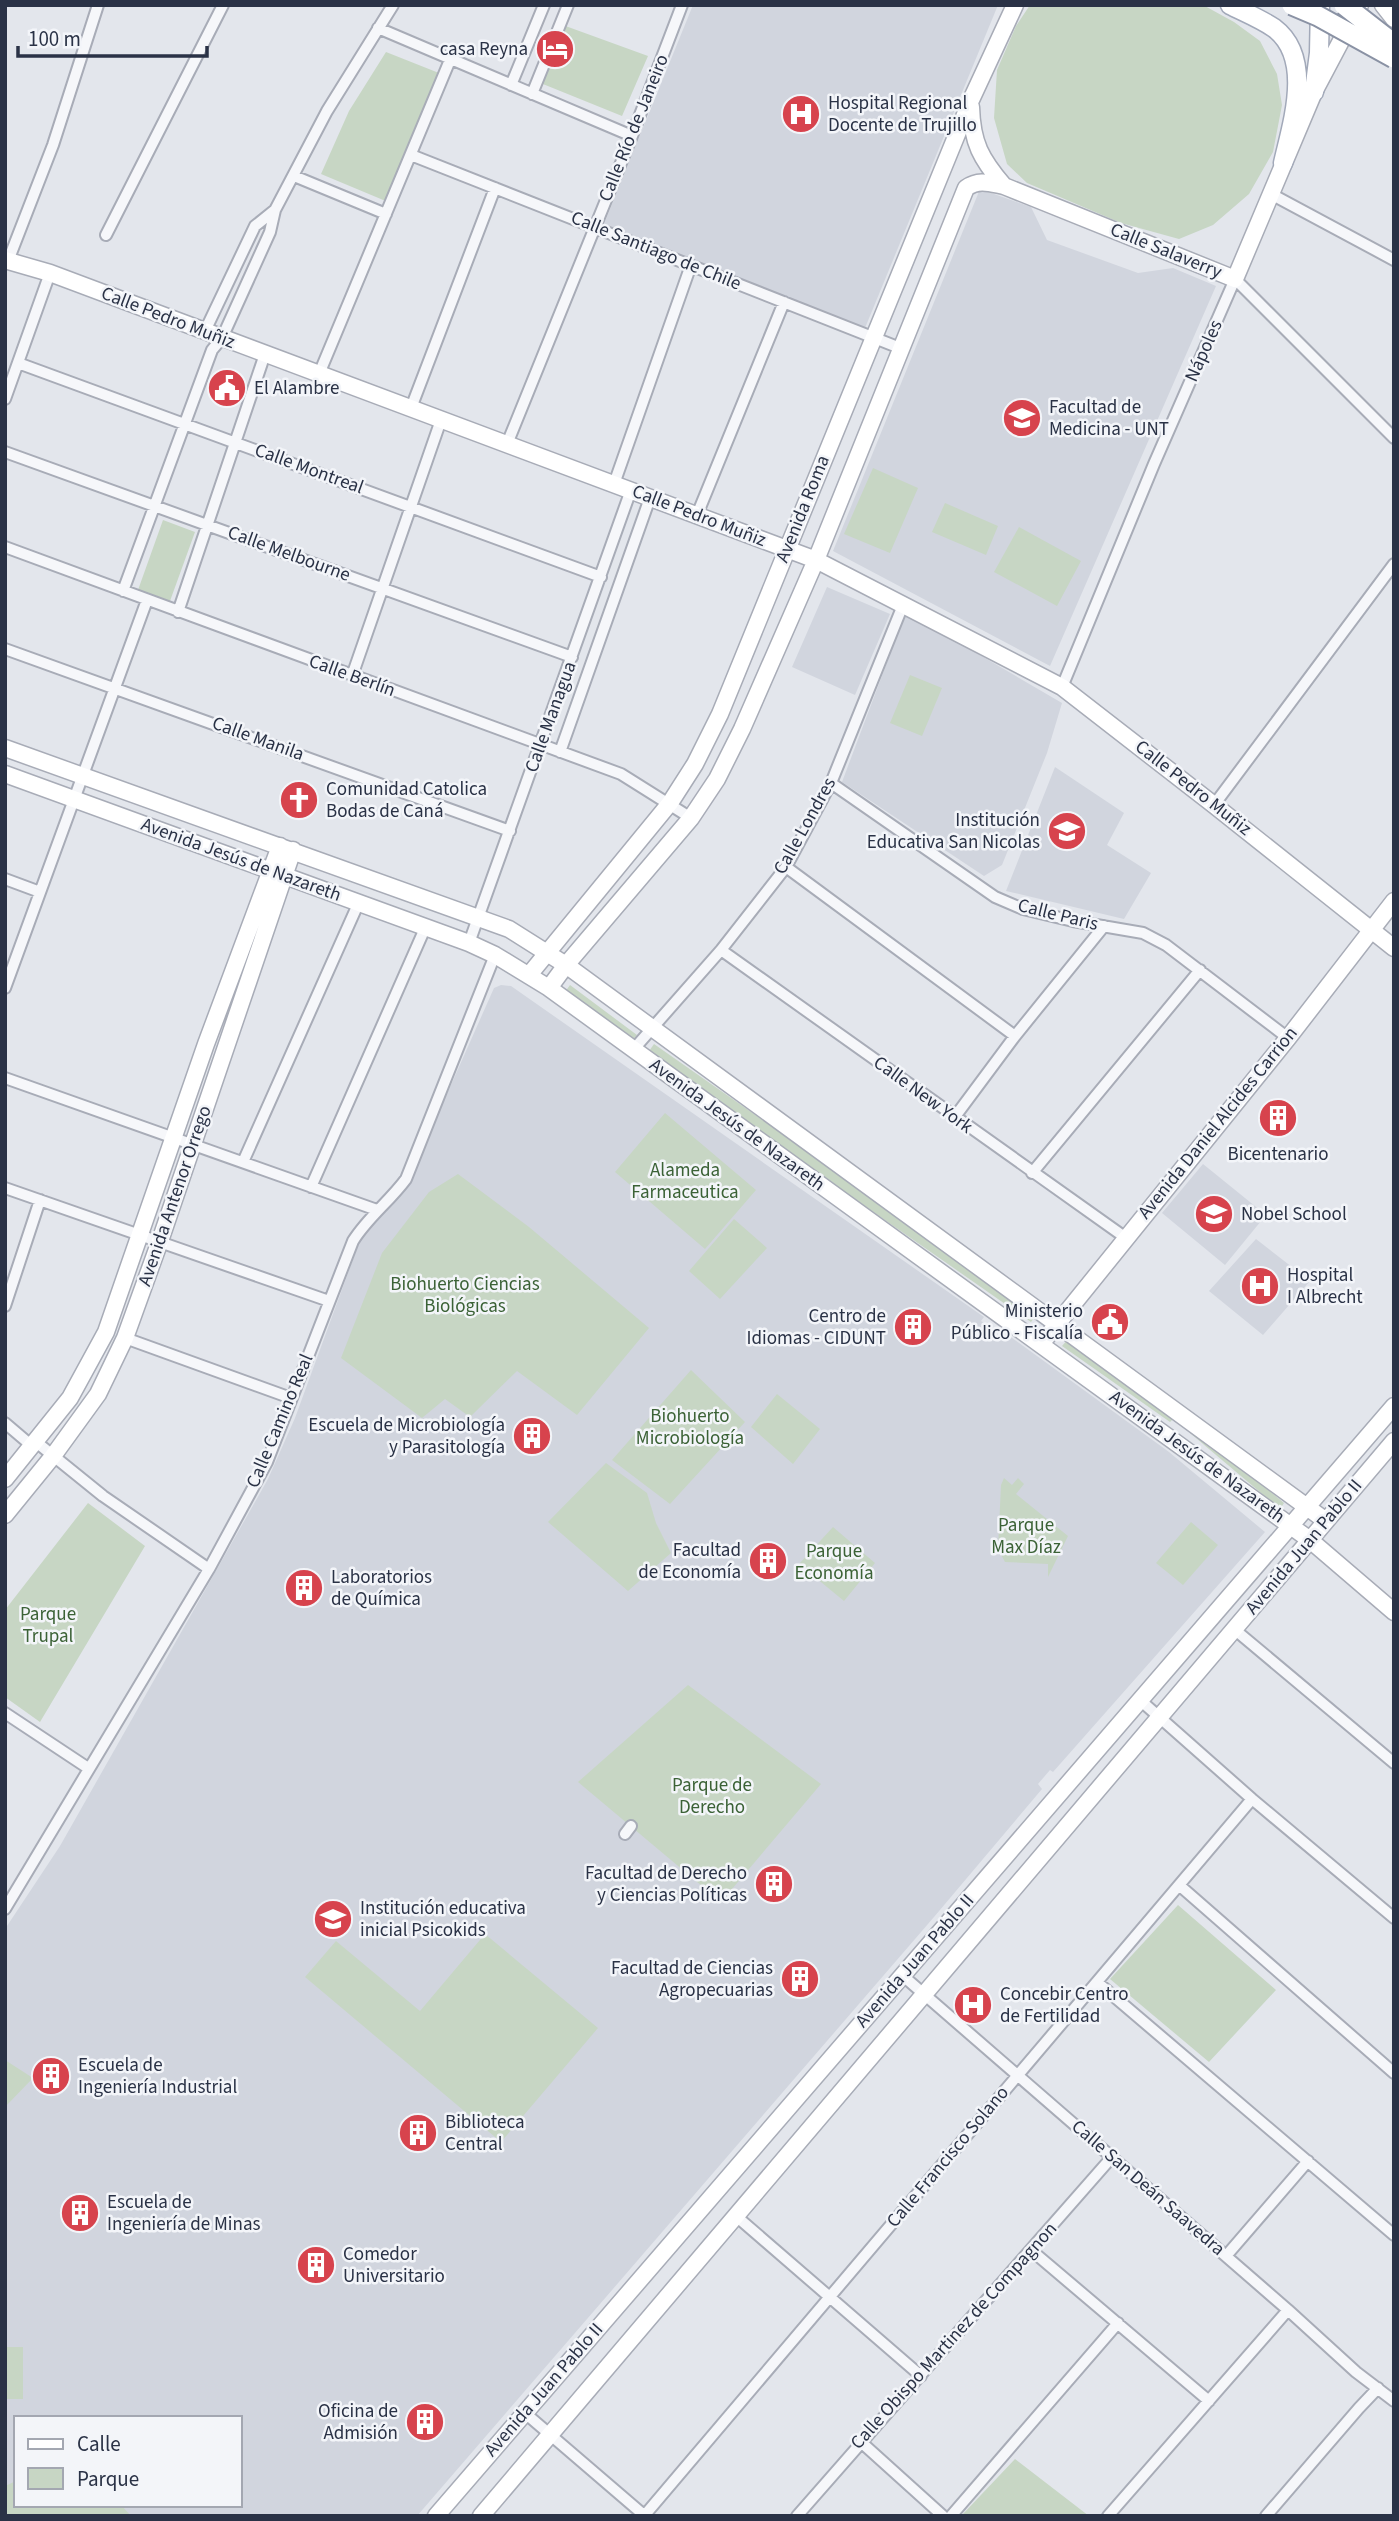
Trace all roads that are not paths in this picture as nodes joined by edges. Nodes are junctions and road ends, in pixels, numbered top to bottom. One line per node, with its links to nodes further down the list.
1 (98, 5): 35 (street)
2 (223, 5): 34 (street)
3 (393, 5): 15 (street)
4 (544, 5): 19 (street)
5 (568, 5): 21 (street)
6 (682, 5): 23 (street, Calle Río de Janeiro)
7 (1015, 5): 22 (main road, Avenida Roma)
8 (1230, 5): 25 (main road)
9 (1292, 5): 17 (highway, bridge)
10 (1320, 5): 20 (main road)
11 (1344, 5): 16 (highway, bridge)
12 (1360, 5): 20 (main road, Nápoles)
13 (1383, 5): 14 (main road)
14 (1394, 19)
15 (378, 28): 18 (street); 26 (street)
16 (1394, 44)
17 (1394, 58)
18 (450, 60): 19 (street); 24 (street)
19 (511, 85): 21 (street)
20 (1314, 92): 25 (main road, Nápoles)
21 (532, 94): 23 (street)
22 (971, 100): 27 (main road); 42 (main road, Avenida Roma)
23 (632, 136): 33 (street, Calle Río de Janeiro)
24 (411, 155): 28 (street, Calle Santiago de Chile); 32 (street)
25 (1283, 163): 30 (main road, Nápoles)
26 (293, 176): 31 (street); 32 (street)
27 (1004, 186): 29 (main road, Calle Salaverry); 39 (main road, Calle Salaverry)
28 (495, 188): 33 (street, Calle Santiago de Chile); 49 (street)
29 (966, 188): 44 (main road, Avenida Roma)
30 (1271, 194): 36 (street); 39 (main road, Nápoles)
31 (275, 209): 41 (street); 43 (street)
32 (386, 214): 47 (street)
33 (595, 227): 37 (street, Calle Santiago de Chile); 54 (street, Calle Río de Janeiro)
34 (106, 235)
35 (6, 260): 38 (main road, Calle Pedro Muñiz)
36 (1394, 260)
37 (691, 265): 40 (street, Calle Santiago de Chile); 56 (street)
38 (50, 273): 41 (main road, Calle Pedro Muñiz); 46 (street)
39 (1235, 279): 52 (street, Calle Salaverry); 76 (street, Nápoles)
40 (784, 302): 42 (street, Calle Santiago de Chile); 61 (street)
41 (205, 331): 43 (main road, Calle Pedro Muñiz)
42 (873, 337): 44 (street, Calle Santiago de Chile); 64 (main road, Avenida Roma)
43 (222, 338): 45 (main road, Calle Pedro Muñiz); 51 (street)
44 (900, 348): 65 (main road, Avenida Roma)
45 (265, 354): 47 (main road, Calle Pedro Muñiz); 53 (street)
46 (18, 363): 48 (street); 51 (street, Calle Montreal)
47 (319, 374): 49 (main road, Calle Pedro Muñiz)
48 (5, 399)
49 (411, 408): 50 (main road, Calle Pedro Muñiz)
50 (442, 420): 54 (main road, Calle Pedro Muñiz); 60 (street)
51 (184, 425): 53 (street, Calle Montreal); 59 (street)
52 (1394, 438)
53 (235, 442): 60 (street, Calle Montreal); 62 (street)
54 (507, 444): 56 (main road, Calle Pedro Muñiz)
55 (5, 452): 59 (street, Calle Melbourne)
56 (614, 484): 57 (main road, Calle Pedro Muñiz)
57 (631, 491): 58 (main road, Calle Pedro Muñiz); 67 (street, Calle Managua)
58 (650, 498): 61 (main road, Calle Pedro Muñiz); 80 (street, Calle Managua)
59 (155, 506): 62 (street, Calle Melbourne); 69 (street)
60 (412, 507): 67 (street, Calle Montreal); 68 (street)
61 (696, 515): 64 (main road, Calle Pedro Muñiz)
62 (206, 525): 68 (street, Calle Melbourne); 72 (street)
63 (5, 547): 69 (street, Calle Berlín)
64 (787, 549): 65 (main road, Calle Pedro Muñiz); 85 (main road, Avenida Roma)
65 (816, 560): 71 (main road, Calle Pedro Muñiz); 87 (main road, Avenida Roma)
66 (1394, 564): 86 (street)
67 (601, 577): 74 (street, Calle Managua)
68 (384, 589): 74 (street, Calle Melbourne); 75 (street)
69 (123, 591): 70 (street, Calle Berlín)
70 (148, 600): 72 (street, Calle Berlín); 77 (street)
71 (903, 604): 76 (main road, Calle Pedro Muñiz); 83 (street, Calle Londres)
72 (178, 612): 75 (street, Calle Berlín)
73 (5, 649): 77 (street, Calle Manila)
74 (572, 657): 78 (street, Calle Managua)
75 (352, 676): 78 (street, Calle Berlín)
76 (1062, 687): 86 (main road, Calle Pedro Muñiz)
77 (116, 688): 82 (street); 89 (street, Calle Manila)
78 (541, 745): 80 (street, Calle Berlín); 89 (street, Calle Managua)
79 (5, 748): 82 (main road, Avenida Jesús de Nazareth)
80 (560, 752): 85 (street, Calle Berlín)
81 (5, 774): 84 (main road, Avenida Jesús de Nazareth)
82 (83, 776): 84 (street); 88 (main road, Avenida Jesús de Nazareth)
83 (831, 783): 92 (street, Calle Londres); 100 (street, Calle Paris)
84 (74, 799): 91 (main road, Avenida Jesús de Nazareth); 95 (street)
85 (670, 803): 87 (street, Calle Berlín); 105 (main road, Avenida Roma)
86 (1214, 804): 101 (main road, Calle Pedro Muñiz)
87 (691, 818): 107 (main road, Avenida Roma)
88 (224, 826): 90 (main road, Avenida Jesús de Nazareth); 91 (main road)
89 (510, 831): 98 (street, Calle Managua)
90 (287, 848): 93 (main road, Avenida Antenor Orrego); 98 (main road, Avenida Jesús de Nazareth)
91 (215, 851): 93 (main road, Avenida Jesús de Nazareth)
92 (786, 867): 104 (street, Calle Londres); 113 (street)
93 (277, 873): 97 (main road, Avenida Jesús de Nazareth); 115 (main road, Avenida Antenor Orrego); 117 (main road, Avenida Antenor Orrego)
94 (5, 880): 95 (street)
95 (40, 892): 110 (street)
96 (1394, 901): 101 (main road, Avenida Daniel Alcides Carrion)
97 (359, 902): 99 (main road, Avenida Jesús de Nazareth); 122 (street)
98 (479, 917): 102 (street, Calle Managua); 105 (main road, Avenida Jesús de Nazareth)
99 (426, 926): 102 (main road, Avenida Jesús de Nazareth); 124 (street)
100 (1104, 926): 108 (street, Calle Paris); 113 (street)
101 (1371, 930): 103 (main road, Calle Pedro Muñiz); 114 (main road, Avenida Daniel Alcides Carrion)
102 (470, 943): 106 (main road, Avenida Jesús de Nazareth)
103 (1394, 948)
104 (721, 950): 112 (street, Calle Londres); 119 (street, Calle New York)
105 (548, 952): 107 (main road, Avenida Jesús de Nazareth); 109 (main road, Avenida Roma)
106 (495, 955): 109 (main road, Avenida Jesús de Nazareth); 127 (street, Calle Camino Real)
107 (566, 965): 111 (main road, Avenida Roma); 112 (main road, Avenida Jesús de Nazareth)
108 (1200, 970): 114 (street, Calle Paris); 123 (street)
109 (529, 975): 111 (main road, Avenida Jesús de Nazareth)
110 (5, 988)
111 (549, 988): 116 (main road, Avenida Jesús de Nazareth)
112 (652, 1028): 116 (street, Calle Londres); 133 (main road, Avenida Jesús de Nazareth)
113 (1015, 1035): 119 (street)
114 (1288, 1038): 129 (main road, Avenida Daniel Alcides Carrion)
115 (206, 1044): 117 (main road); 120 (main road, Avenida Antenor Orrego)
116 (633, 1050): 135 (main road, Avenida Jesús de Nazareth)
117 (225, 1051): 121 (main road, Avenida Antenor Orrego)
118 (5, 1078): 120 (street)
119 (954, 1118): 123 (street, Calle New York)
120 (174, 1138): 121 (street); 128 (main road, Avenida Antenor Orrego)
121 (193, 1144): 122 (street); 130 (main road, Avenida Antenor Orrego)
122 (243, 1162): 124 (street)
123 (1032, 1173): 129 (street, Calle New York)
124 (311, 1186): 127 (street)
125 (5, 1188): 126 (street)
126 (40, 1199): 128 (street); 131 (street)
127 (377, 1210): 132 (street, Calle Camino Real)
128 (141, 1233): 130 (street); 140 (main road, Avenida Antenor Orrego)
129 (1126, 1238): 133 (main road, Avenida Daniel Alcides Carrion)
130 (160, 1241): 132 (street); 134 (main road, Avenida Antenor Orrego)
131 (7, 1301)
132 (329, 1301): 136 (street, Calle Camino Real)
133 (1056, 1324): 135 (main road, Avenida Daniel Alcides Carrion); 143 (main road, Avenida Jesús de Nazareth)
134 (125, 1338): 136 (street); 141 (main road, Avenida Antenor Orrego)
135 (1041, 1343): 146 (main road, Avenida Jesús de Nazareth)
136 (291, 1398): 148 (street, Calle Camino Real)
137 (1394, 1406): 143 (main road, Avenida Juan Pablo II)
138 (5, 1423): 140 (street)
139 (1394, 1441): 145 (main road, Avenida Juan Pablo II)
140 (33, 1444): 141 (street); 142 (main road, Avenida Antenor Orrego)
141 (53, 1456): 144 (main road, Avenida Antenor Orrego); 148 (street)
142 (5, 1479)
143 (1306, 1507): 145 (main road, Avenida Jesús de Nazareth); 146 (main road, Avenida Juan Pablo II)
144 (5, 1515)
145 (1326, 1521): 147 (main road, Avenida Juan Pablo II)
146 (1290, 1525): 147 (main road, Avenida Jesús de Nazareth); 151 (main road, Avenida Juan Pablo II)
147 (1310, 1540): 149 (main road, Avenida Jesús de Nazareth); 150 (main road, Avenida Juan Pablo II)
148 (209, 1569): 155 (street, Calle Camino Real)
149 (1394, 1612)
150 (1234, 1629): 153 (main road, Avenida Juan Pablo II); 154 (street)
151 (1140, 1700): 153 (street); 160 (main road, Avenida Juan Pablo II)
152 (5, 1713): 155 (street)
153 (1160, 1717): 156 (street); 162 (main road, Avenida Juan Pablo II)
154 (1394, 1763)
155 (88, 1768): 158 (street, Calle Camino Real)
156 (1252, 1799): 157 (street, Calle Francisco Solano); 159 (street)
157 (1179, 1885): 161 (street, Calle Francisco Solano); 163 (street)
158 (5, 1909)
159 (1393, 1917)
160 (902, 1975): 162 (street, Calle San Deán Saavedra); 167 (main road, Avenida Juan Pablo II)
161 (1097, 1982): 164 (street, Calle Francisco Solano); 166 (street)
162 (924, 1994): 164 (street, Calle San Deán Saavedra); 168 (main road, Avenida Juan Pablo II)
163 (1394, 2073)
164 (1018, 2075): 165 (street, Calle San Deán Saavedra); 172 (street, Calle Francisco Solano)
165 (1112, 2157): 170 (street, Calle Obispo Martinez de Compagnon); 171 (street, Calle San Deán Saavedra)
166 (1308, 2161): 169 (street); 171 (street)
167 (711, 2197): 168 (main road); 179 (main road, Avenida Juan Pablo II)
168 (736, 2216): 172 (street); 180 (main road, Avenida Juan Pablo II)
169 (1394, 2235)
170 (1031, 2250): 174 (street); 175 (street, Calle Obispo Martinez de Compagnon)
171 (1226, 2256): 173 (street, Calle San Deán Saavedra)
172 (829, 2298): 175 (street); 184 (street, Calle Francisco Solano)
173 (1288, 2310): 176 (street, Calle San Deán Saavedra); 177 (street)
174 (1118, 2323): 177 (street); 187 (street)
175 (921, 2376): 181 (street, Calle Obispo Martinez de Compagnon)
176 (1378, 2388): 178 (street, Calle San Deán Saavedra); 189 (street)
177 (1209, 2401): 188 (street)
178 (1394, 2401)
179 (525, 2413): 180 (street); 182 (main road, Avenida Juan Pablo II)
180 (550, 2434): 183 (main road, Avenida Juan Pablo II); 184 (street)
181 (861, 2442): 185 (street, Calle Obispo Martinez de Compagnon); 186 (street)
182 (436, 2516)
183 (481, 2516)
184 (644, 2516)
185 (797, 2516)
186 (943, 2516)
187 (951, 2516)
188 (1108, 2516)
189 (1266, 2516)

